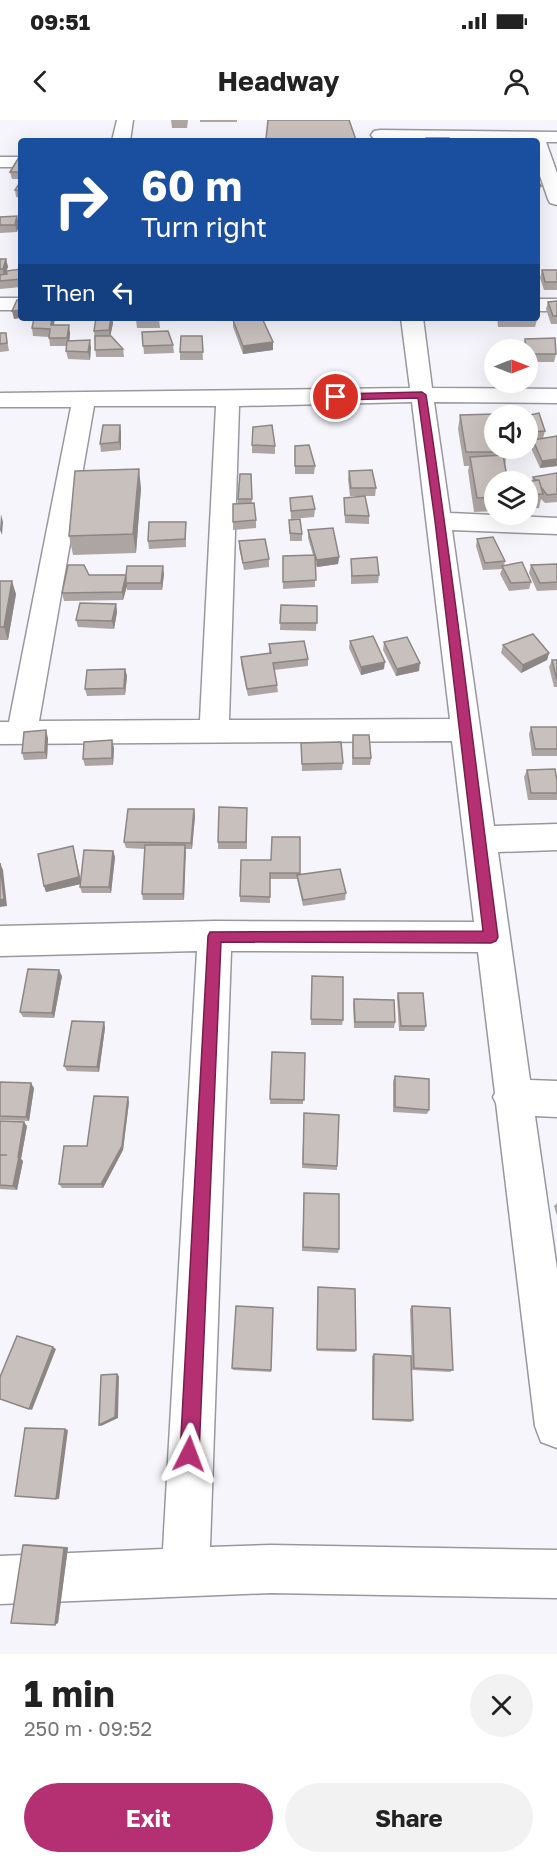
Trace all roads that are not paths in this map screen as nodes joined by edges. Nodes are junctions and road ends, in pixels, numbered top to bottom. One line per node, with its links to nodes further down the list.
1 (125, 120): 4 (street)
2 (380, 132): 5 (street)
3 (557, 137): 6 (street)
4 (122, 138)
5 (497, 138)
6 (540, 139)
7 (540, 151): 10 (street)
8 (0, 162): 9 (street)
9 (18, 162)
10 (557, 199)
11 (0, 304): 12 (street)
12 (18, 304)
13 (540, 305): 14 (street)
14 (557, 305)
15 (412, 321): 16 (street)
16 (422, 395): 17 (street); 19 (street); 21 (street)
17 (557, 396)
18 (84, 399): 19 (street); 20 (street); 25 (street)
19 (228, 399): 24 (street)
20 (0, 400)
21 (440, 521): 22 (street); 23 (street)
22 (557, 526)
23 (464, 730): 24 (street); 27 (street)
24 (214, 732): 25 (street)
25 (11, 733)
26 (557, 837): 27 (street)
27 (478, 840): 29 (street)
28 (215, 936): 29 (street); 30 (street); 34 (street)
29 (491, 937): 31 (street)
30 (0, 940)
31 (512, 1097): 32 (street); 33 (street)
32 (557, 1099)
33 (557, 1426)
34 (185, 1572): 35 (street); 36 (street)
35 (557, 1574)
36 (0, 1580)

